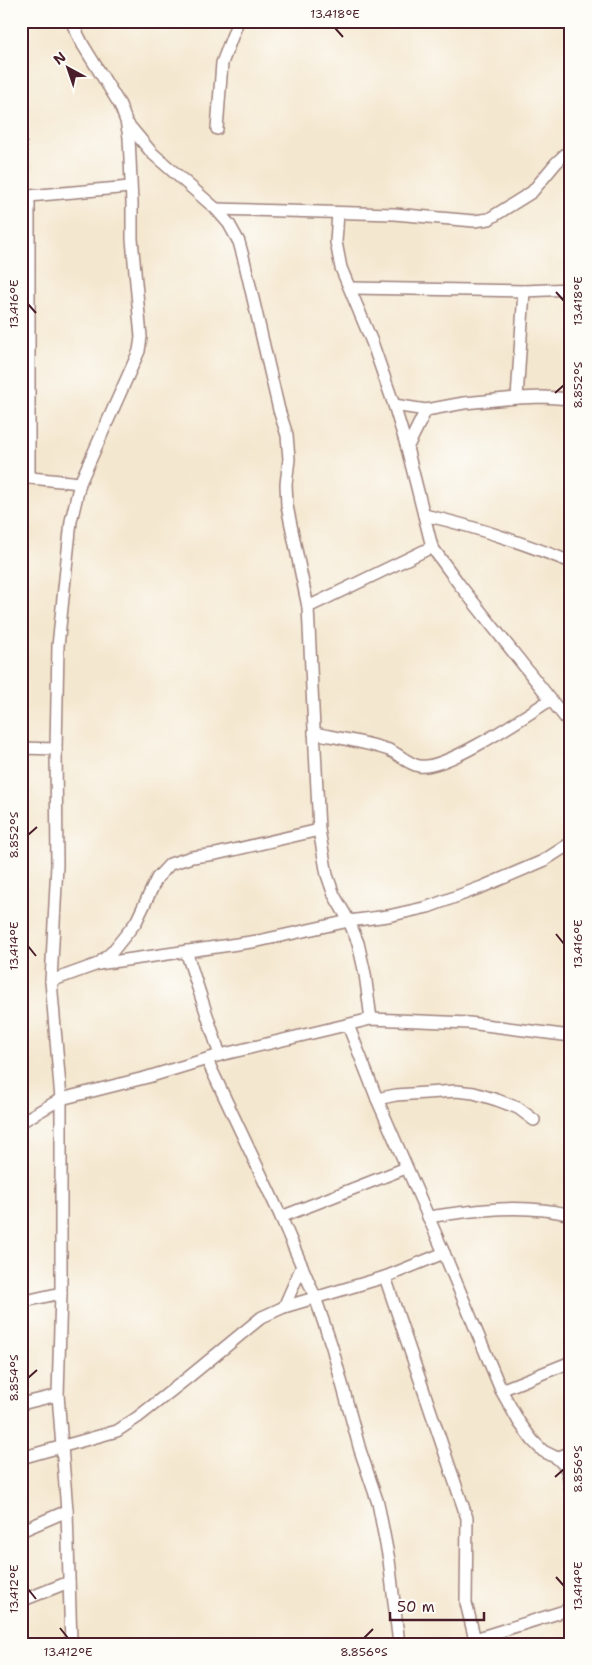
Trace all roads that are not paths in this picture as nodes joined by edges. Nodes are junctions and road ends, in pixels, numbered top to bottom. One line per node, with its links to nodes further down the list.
1 (71, 21): 3 (street)
2 (238, 21): 4 (street)
3 (126, 121): 6 (street); 7 (street)
4 (217, 129)
5 (571, 149): 8 (street)
6 (130, 188): 17 (street); 18 (street)
7 (216, 210): 8 (street); 22 (street)
8 (338, 213): 9 (street)
9 (350, 288): 11 (street); 14 (street)
10 (571, 289): 11 (street)
11 (524, 291): 12 (street)
12 (517, 398): 13 (street); 15 (street)
13 (571, 399)
14 (394, 405): 15 (street); 16 (street)
15 (426, 410): 16 (street)
16 (407, 448): 19 (street)
17 (25, 477): 18 (street)
18 (80, 483): 27 (street)
19 (424, 515): 20 (street); 21 (street)
20 (432, 547): 22 (street); 23 (street)
21 (571, 562)
22 (308, 607): 25 (street)
23 (550, 700): 24 (street); 25 (street)
24 (571, 726)
25 (314, 733): 28 (street)
26 (21, 748): 27 (street)
27 (56, 749): 33 (street)
28 (319, 830): 30 (street); 32 (street)
29 (571, 843): 30 (street)
30 (349, 921): 31 (street); 34 (street)
31 (186, 951): 32 (street); 37 (street)
32 (98, 964): 33 (street)
33 (51, 981): 40 (street)
34 (371, 1019): 35 (street); 36 (street)
35 (348, 1025): 37 (street); 39 (street)
36 (571, 1036)
37 (220, 1055): 38 (street)
38 (207, 1060): 40 (street); 45 (street)
39 (377, 1099): 41 (street); 43 (street)
40 (61, 1100): 42 (street); 50 (street)
41 (534, 1120)
42 (21, 1122)
43 (406, 1168): 45 (street); 46 (street)
44 (571, 1215): 46 (street)
45 (282, 1217): 48 (street)
46 (428, 1217): 47 (street)
47 (444, 1253): 49 (street); 55 (street)
48 (302, 1266): 51 (street); 53 (street)
49 (385, 1276): 51 (street); 68 (street)
50 (61, 1293): 52 (street); 56 (street)
51 (315, 1297): 53 (street); 70 (street)
52 (21, 1302)
53 (284, 1307): 58 (street)
54 (571, 1362): 55 (street)
55 (501, 1390): 61 (street)
56 (58, 1395): 57 (street); 58 (street)
57 (21, 1404)
58 (62, 1446): 60 (street); 63 (street)
59 (571, 1452): 61 (street)
60 (21, 1458)
61 (556, 1458): 62 (street)
62 (570, 1486)
63 (67, 1511): 64 (street); 65 (street)
64 (21, 1531)
65 (68, 1582): 66 (street); 69 (street)
66 (21, 1600)
67 (571, 1609): 68 (street)
68 (476, 1642)
69 (71, 1644)
70 (399, 1644)

